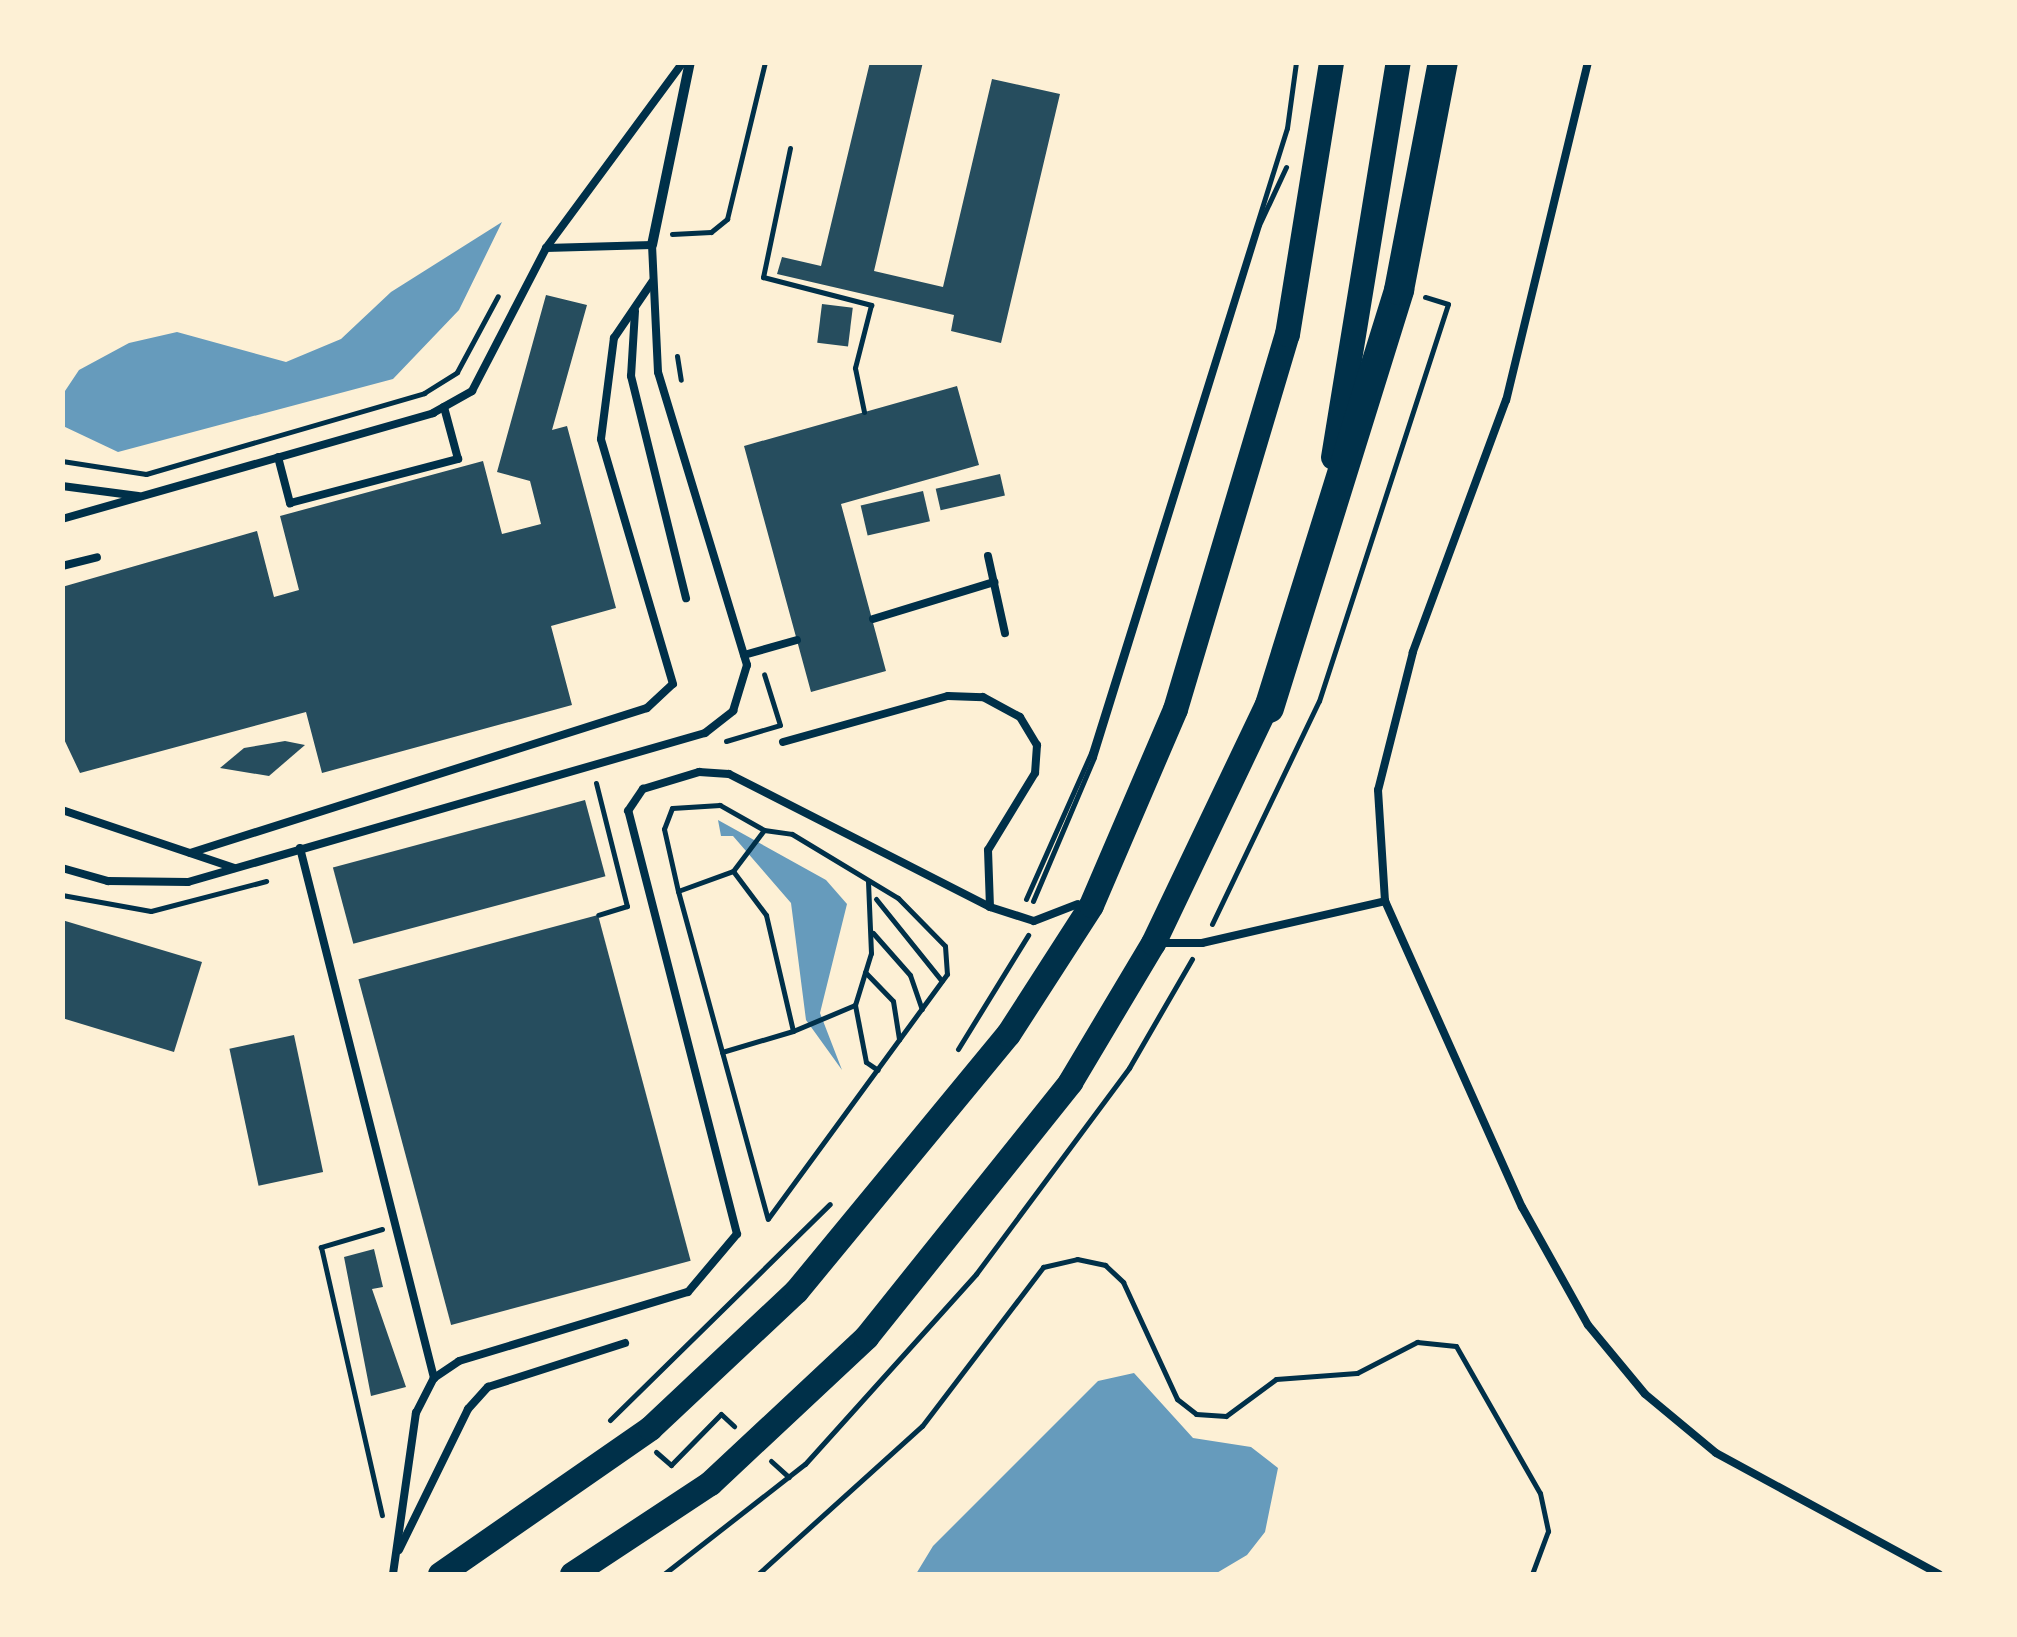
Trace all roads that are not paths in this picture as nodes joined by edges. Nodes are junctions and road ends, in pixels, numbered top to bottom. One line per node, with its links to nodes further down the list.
1 (687, 62): 6 (street); 7 (lane)
2 (1331, 62): 31 (main road)
3 (1398, 62): 24 (main road)
4 (1443, 62): 24 (highway)
5 (1588, 62): 32 (lane)
6 (652, 245): 7 (lane); 8 (lane)
7 (546, 248): 10 (lane)
8 (652, 282): 9 (lane); 23 (lane)
9 (635, 306): 19 (lane); 28 (lane)
10 (444, 406): 11 (lane); 11 (lane)
11 (278, 457): 13 (lane)
12 (62, 486): 13 (lane)
13 (142, 496): 14 (lane)
14 (62, 520)
15 (988, 556): 18 (lane)
16 (97, 557): 17 (lane)
17 (62, 566)
18 (994, 582): 20 (lane); 21 (lane)
19 (686, 598)
20 (873, 619)
21 (1005, 633)
22 (797, 640): 23 (lane)
23 (744, 655): 27 (lane)
24 (1269, 708): 34 (main road)
25 (783, 742): 33 (lane)
26 (62, 810): 28 (lane)
27 (300, 848): 30 (lane); 36 (lane)
28 (190, 854): 30 (lane)
29 (62, 868): 30 (lane)
30 (234, 868)
31 (1100, 884): 33 (lane); 39 (main road)
32 (1385, 902): 34 (lane); 41 (lane)
33 (990, 907): 36 (lane)
34 (1153, 943): 40 (main road)
35 (625, 1343): 37 (lane)
36 (434, 1378): 37 (lane)
37 (397, 1549): 38 (lane)
38 (393, 1574)
39 (440, 1574)
40 (572, 1574)
41 (1939, 1574)

